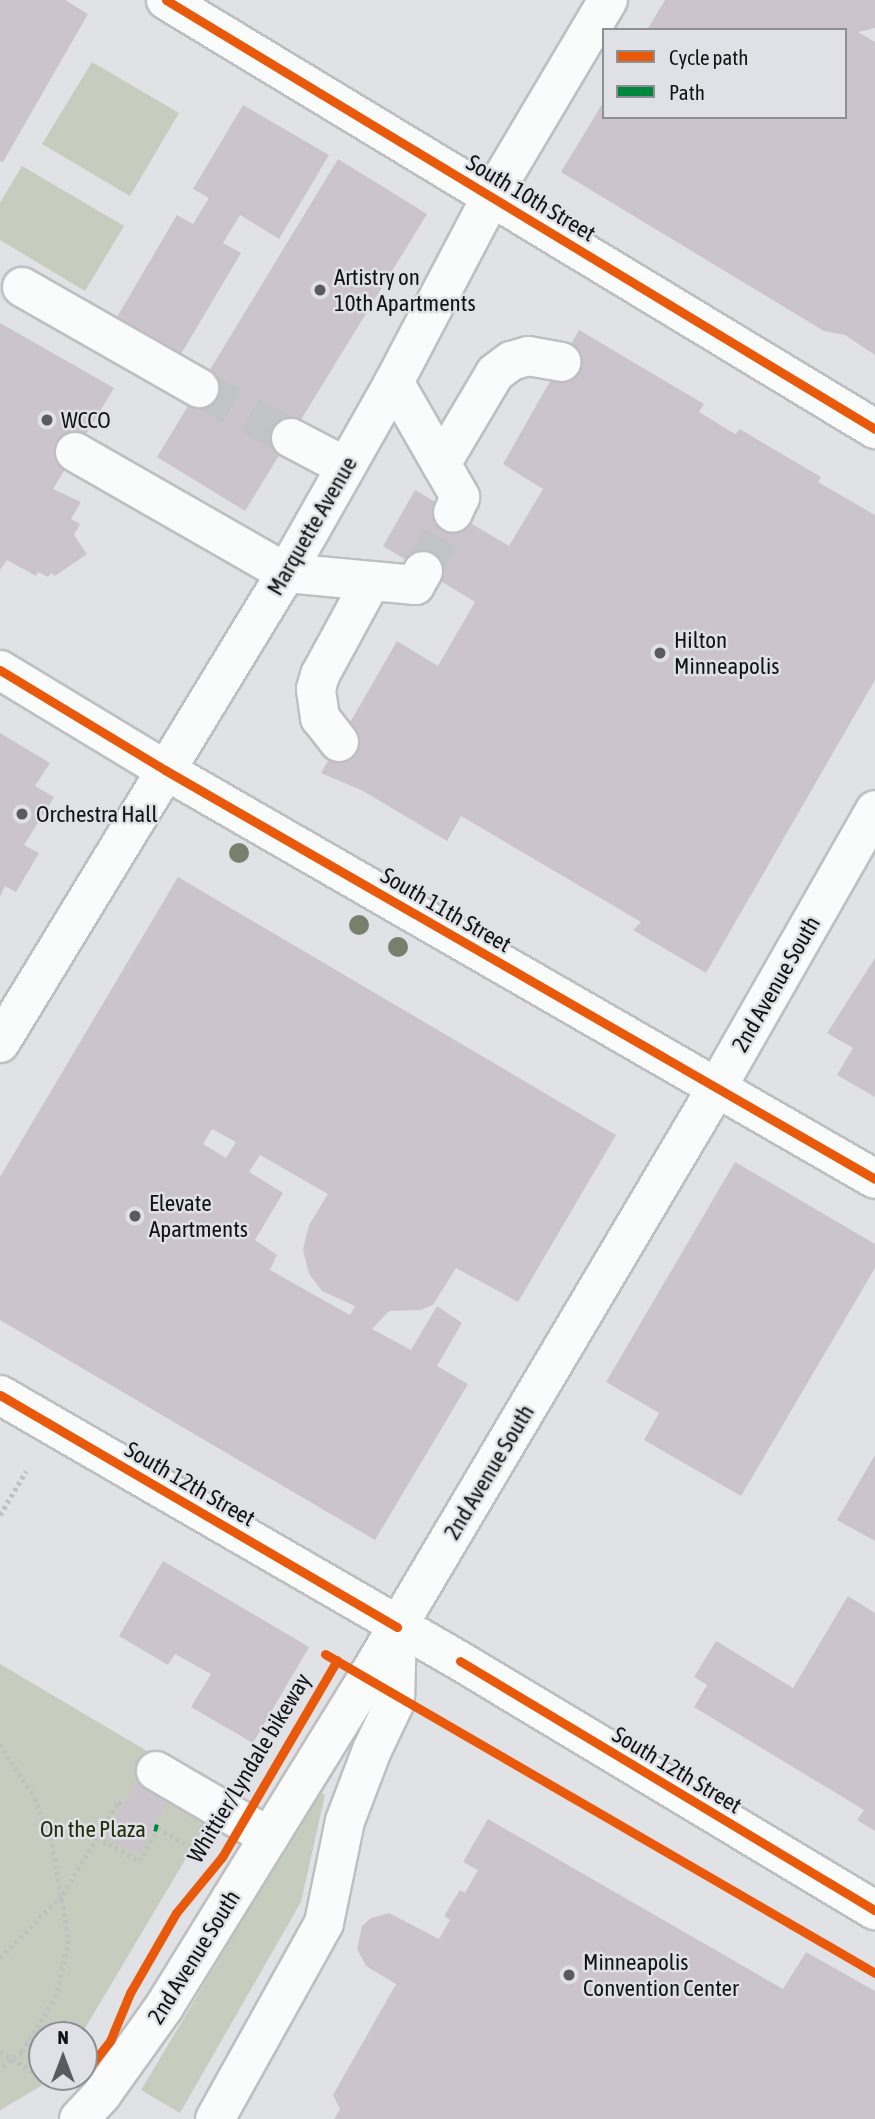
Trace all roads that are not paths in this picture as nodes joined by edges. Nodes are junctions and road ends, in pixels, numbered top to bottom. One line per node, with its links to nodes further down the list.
1 (166, 0): 3 (street, South 10th Street)
2 (608, 0): 3 (street, Marquette Avenue)
3 (491, 197): 6 (street, Marquette Avenue); 8 (street, South 10th Street)
4 (22, 287): 7 (street)
5 (561, 362): 11 (street)
6 (394, 382): 11 (street); 12 (street, Marquette Avenue)
7 (200, 388)
8 (875, 429)
9 (290, 438): 12 (street)
10 (75, 452): 15 (street)
11 (442, 464): 13 (street)
12 (346, 467): 15 (street, Marquette Avenue)
13 (453, 513)
14 (424, 570): 16 (street)
15 (286, 573): 16 (street); 19 (street, Marquette Avenue)
16 (371, 581): 18 (street)
17 (0, 670): 19 (street, South 11th Street)
18 (339, 743)
19 (165, 770): 21 (street, Marquette Avenue); 22 (street, South 11th Street)
20 (875, 810): 22 (street, 2nd Avenue South)
21 (0, 1043)
22 (716, 1089): 23 (street, South 11th Street); 25 (street, 2nd Avenue South)
23 (875, 1179)
24 (0, 1395): 25 (street, South 12th Street)
25 (397, 1627): 27 (street, 2nd Avenue South); 28 (street, South 12th Street); 30 (street)
26 (156, 1771): 27 (street)
27 (269, 1837): 29 (street, 2nd Avenue South)
28 (875, 1910)
29 (79, 2119)
30 (215, 2119)

